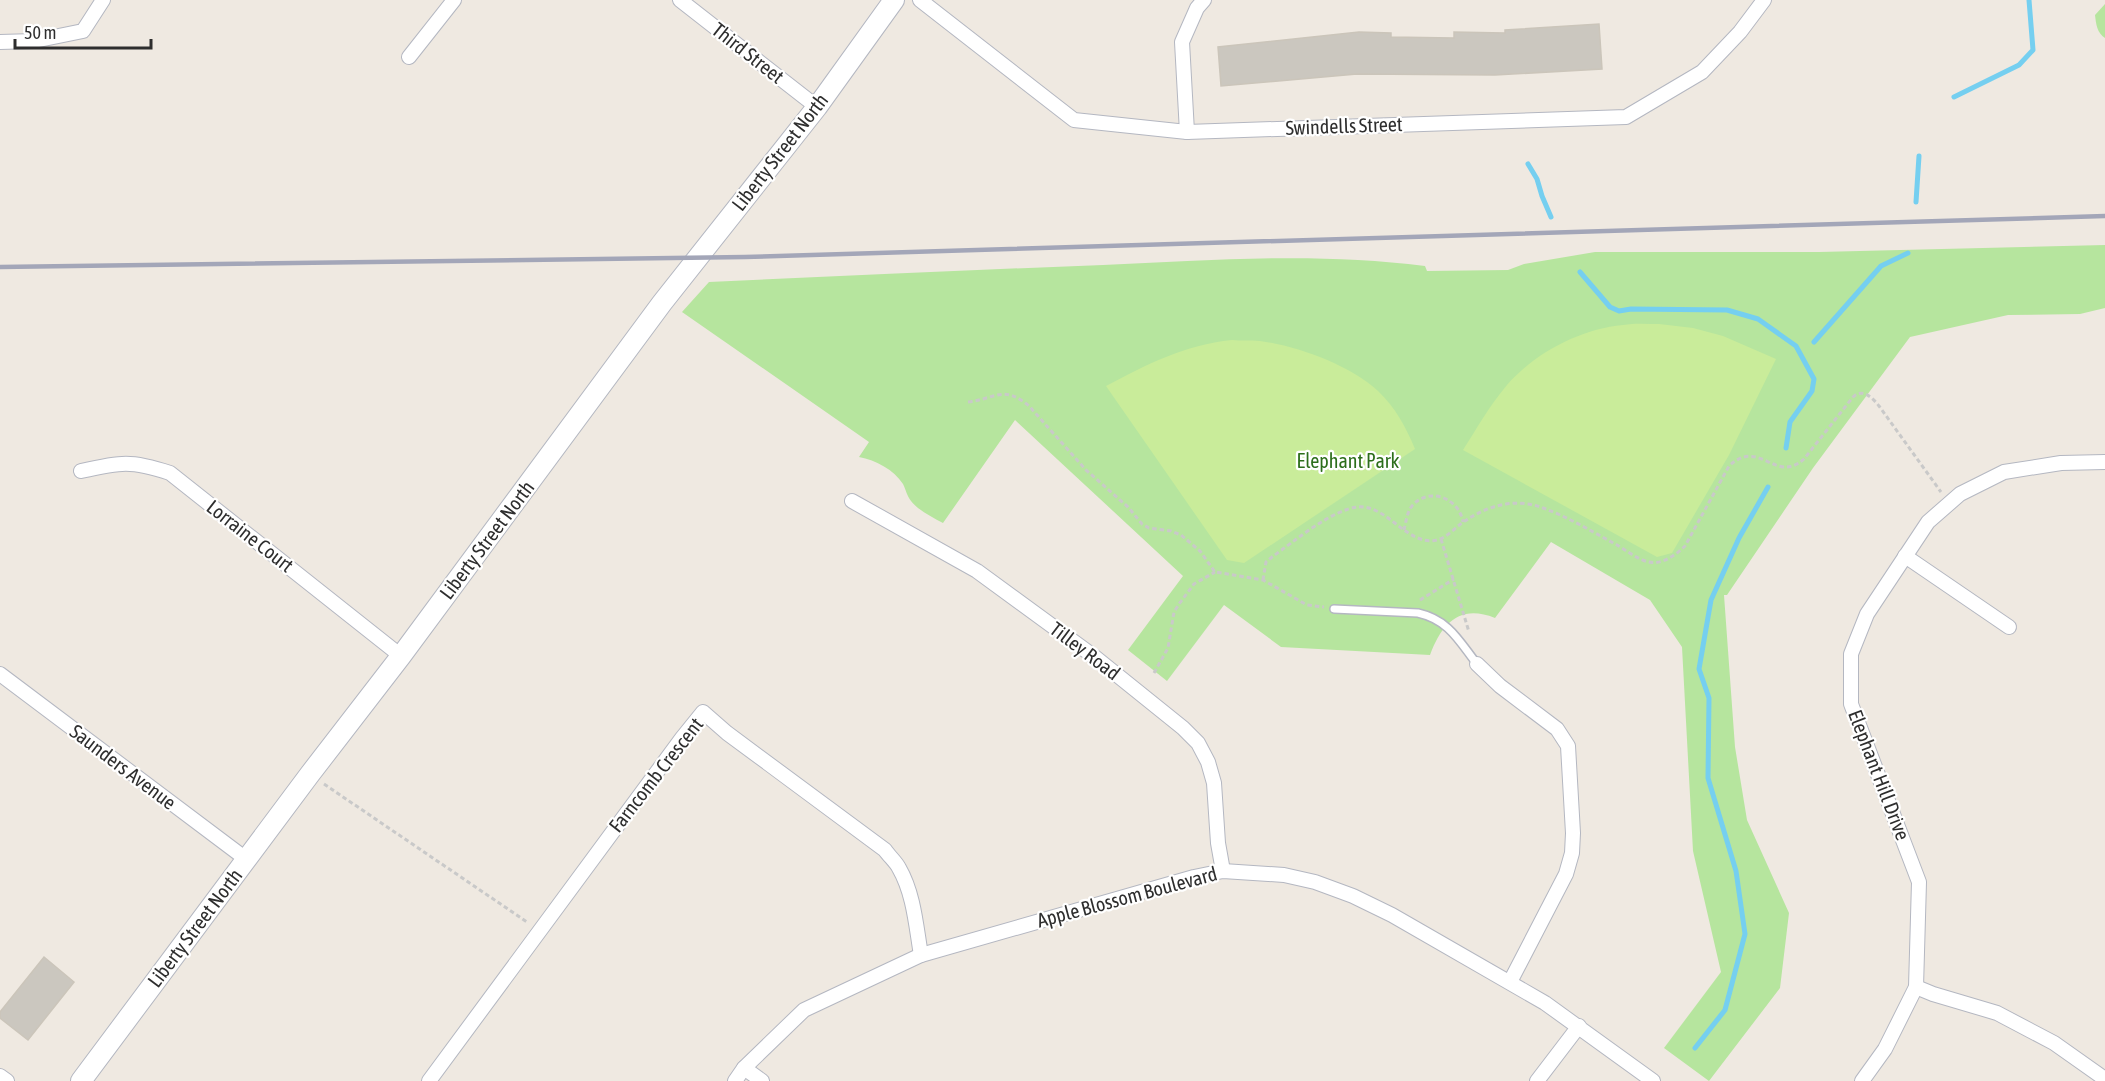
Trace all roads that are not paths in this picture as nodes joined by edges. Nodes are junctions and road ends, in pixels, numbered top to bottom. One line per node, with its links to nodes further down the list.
1 (104, 0): 8 (street)
2 (454, 0): 9 (street)
3 (680, 0): 10 (street, Third Street)
4 (894, 0): 10 (main road, Liberty Street North)
5 (920, 0): 11 (street, Swindells Street)
6 (1204, 0): 11 (street)
7 (1764, 0): 11 (street, Swindells Street)
8 (0, 42)
9 (409, 57)
10 (817, 107): 18 (main road, Liberty Street North)
11 (1187, 132)
12 (2105, 462): 15 (street, Elephant Hill Drive)
13 (81, 471): 18 (street, Lorraine Court)
14 (852, 501): 22 (street, Tilley Road)
15 (1905, 556): 17 (street); 25 (street, Elephant Hill Drive)
16 (1334, 609): 19 (lane)
17 (2009, 627)
18 (401, 656): 21 (main road, Liberty Street North)
19 (1477, 664): 24 (street)
20 (0, 674): 21 (street, Saunders Avenue)
21 (246, 859): 31 (main road, Liberty Street North)
22 (1223, 871): 23 (street, Apple Blossom Boulevard); 24 (street, Apple Blossom Boulevard)
23 (921, 955): 27 (street, Apple Blossom Boulevard); 32 (street, Farncomb Crescent)
24 (1510, 982): 26 (street, Apple Blossom Boulevard)
25 (1916, 987): 29 (street); 37 (street, Elephant Hill Drive)
26 (1579, 1026): 35 (street); 36 (street, Apple Blossom Boulevard)
27 (744, 1068): 33 (street, Apple Blossom Boulevard); 34 (street)
28 (0, 1076): 30 (street)
29 (2105, 1079)
30 (7, 1081)
31 (81, 1081)
32 (429, 1081)
33 (735, 1081)
34 (762, 1081)
35 (1537, 1081)
36 (1653, 1081)
37 (1862, 1081)

